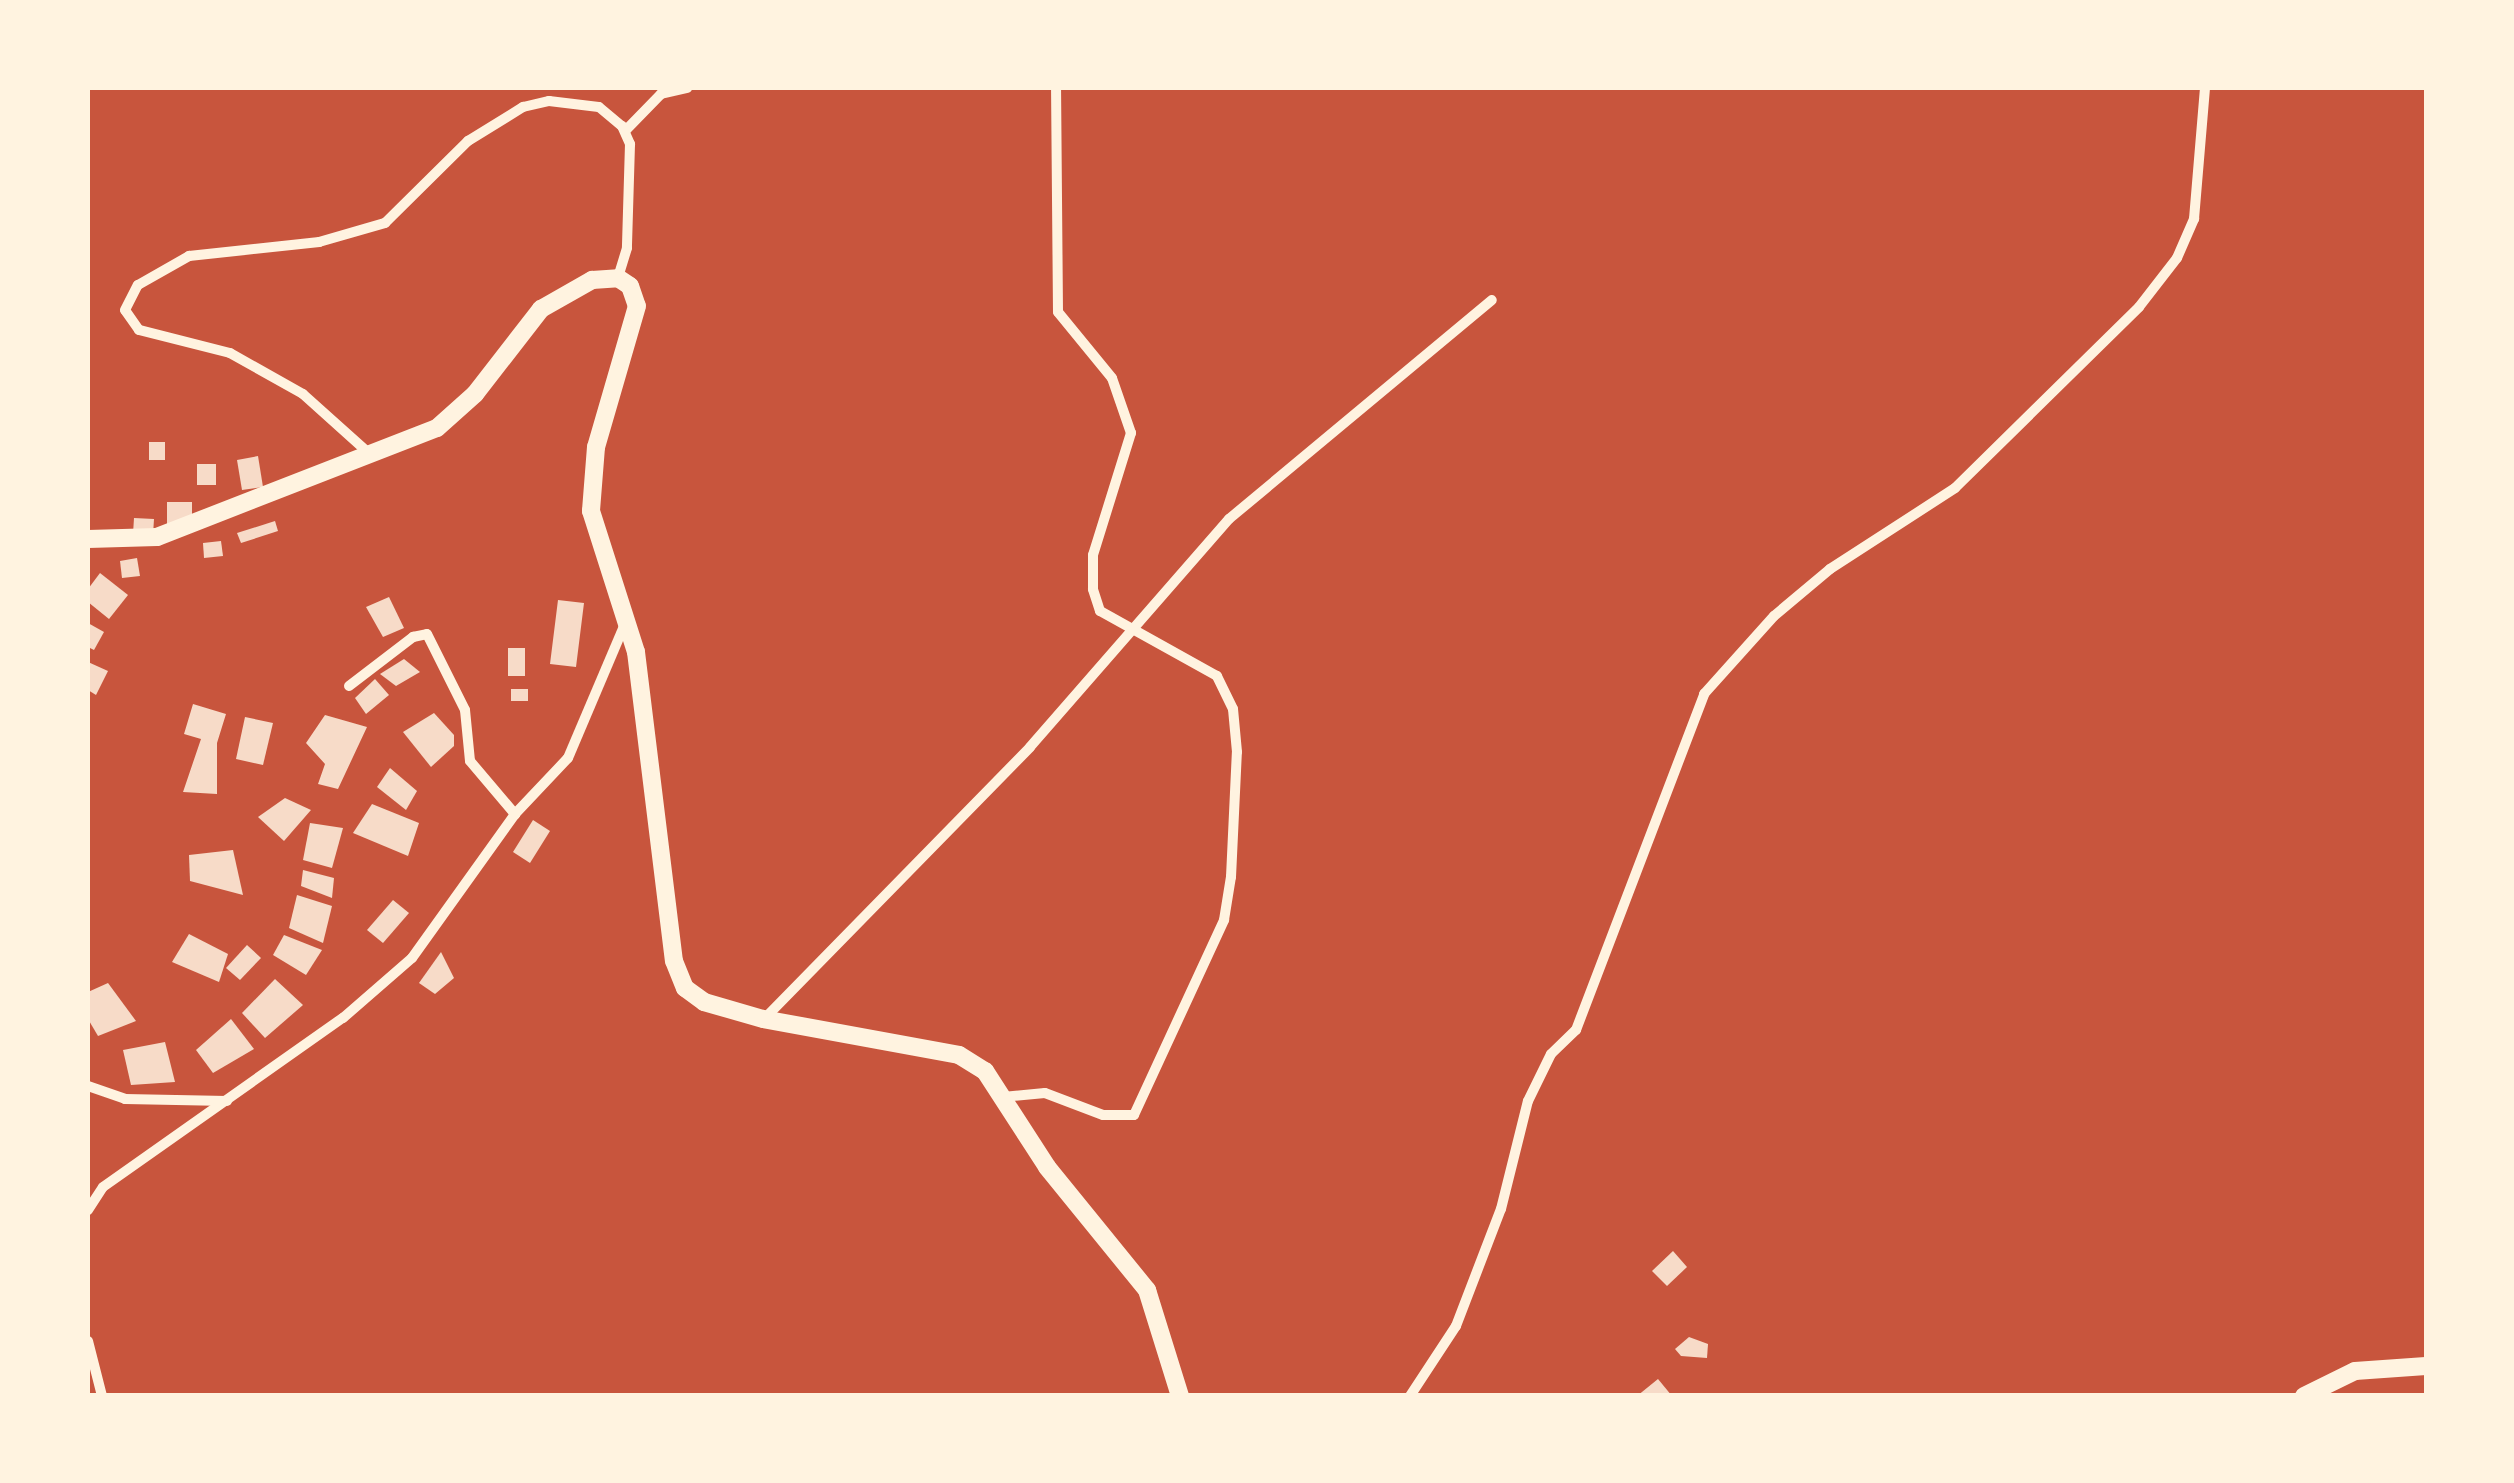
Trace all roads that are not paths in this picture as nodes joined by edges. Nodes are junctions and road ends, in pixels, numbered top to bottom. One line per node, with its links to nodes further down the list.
1 (687, 88): 4 (street)
2 (1056, 88): 10 (street)
3 (2205, 88): 22 (street)
4 (624, 130): 5 (street); 7 (street)
5 (618, 278): 7 (street); 9 (street)
6 (1492, 300): 10 (street)
7 (372, 457): 8 (street)
8 (88, 539)
9 (626, 623): 12 (street); 13 (street)
10 (1128, 629): 13 (street); 15 (street)
11 (349, 686): 12 (street)
12 (516, 814): 16 (street)
13 (764, 1019): 15 (street)
14 (88, 1086): 16 (street)
15 (1002, 1098): 21 (street)
16 (228, 1101): 17 (street)
17 (88, 1210)
18 (88, 1341): 20 (street)
19 (2426, 1366): 23 (street)
20 (102, 1396)
21 (1180, 1396)
22 (1410, 1396)
23 (2304, 1396)

